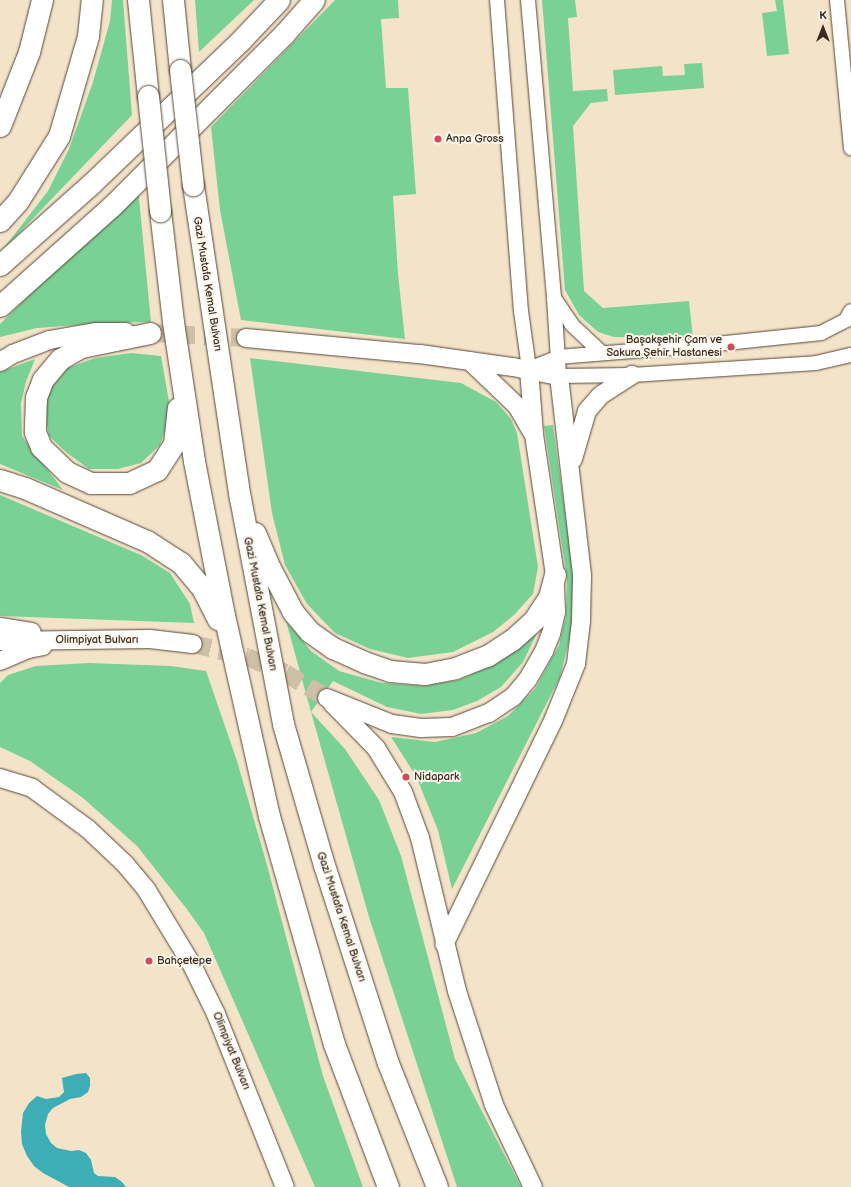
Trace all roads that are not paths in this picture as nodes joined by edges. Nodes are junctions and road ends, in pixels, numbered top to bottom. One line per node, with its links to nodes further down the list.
1 (42, 0): 10 (highway)
2 (92, 0): 12 (highway)
3 (138, 0): 17 (highway, bridge)
4 (173, 0): 31 (highway, Gazi Mustafa Kemal Bulvarı, bridge)
5 (279, 0): 13 (highway)
6 (314, 0): 15 (highway)
7 (497, 0): 25 (street)
8 (528, 0): 14 (street)
9 (837, 0): 11 (street)
10 (0, 126)
11 (851, 148)
12 (0, 221)
13 (0, 265)
14 (554, 298): 20 (street); 22 (street)
15 (0, 306)
16 (851, 311): 20 (street)
17 (173, 322): 18 (highway); 37 (highway)
18 (150, 333): 24 (main road)
19 (246, 338): 23 (main road)
20 (601, 352): 22 (street)
21 (851, 355): 27 (street)
22 (558, 356): 25 (street); 26 (street)
23 (470, 361): 25 (main road); 28 (main road)
24 (0, 362)
25 (529, 370): 26 (main road); 28 (main road)
26 (559, 376): 27 (street); 29 (main road)
27 (632, 376): 29 (main road)
28 (534, 434): 32 (main road)
29 (570, 471): 42 (main road)
30 (0, 480): 37 (highway)
31 (240, 498): 32 (highway); 45 (highway, Gazi Mustafa Kemal Bulvarı)
32 (555, 575): 42 (main road)
33 (0, 627): 34 (main road)
34 (77, 639): 35 (main road, Olimpiyat Bulvarı); 36 (main road, Olimpiyat Bulvarı); 38 (main road)
35 (0, 641)
36 (193, 644)
37 (232, 649): 44 (highway)
38 (0, 662)
39 (0, 767): 41 (main road, Olimpiyat Bulvarı)
40 (0, 778): 41 (main road)
41 (32, 788): 43 (main road, Olimpiyat Bulvarı)
42 (444, 944): 46 (main road)
43 (285, 1187)
44 (388, 1187)
45 (437, 1187)
46 (533, 1187)

